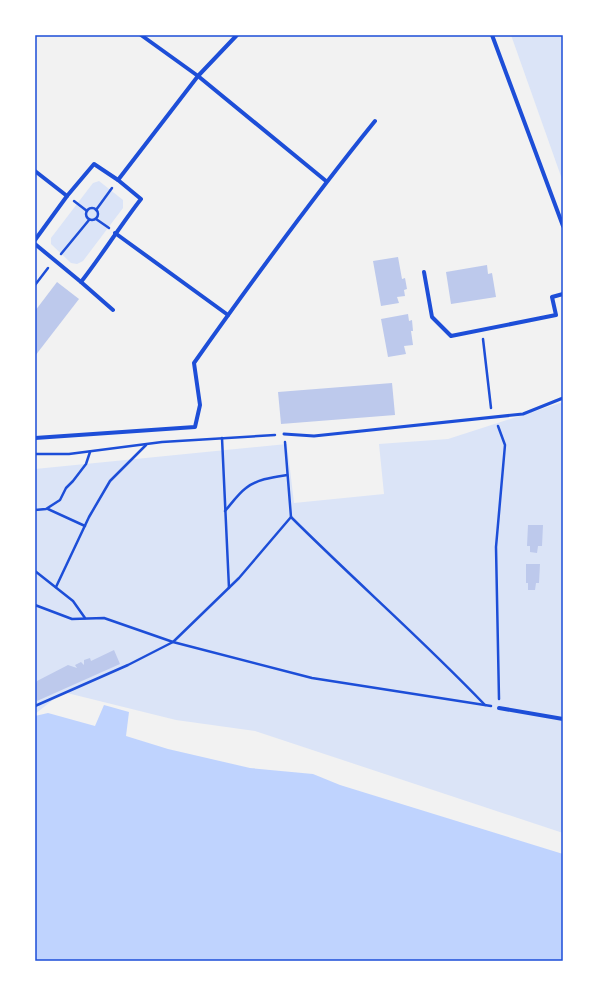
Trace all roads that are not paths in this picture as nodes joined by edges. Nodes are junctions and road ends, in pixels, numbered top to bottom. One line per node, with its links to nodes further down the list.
1 (141, 35): 4 (street)
2 (237, 35): 4 (street)
3 (492, 35): 10 (street)
4 (198, 76): 7 (street); 8 (street)
5 (375, 121): 8 (street)
6 (35, 171): 9 (street)
7 (118, 180): 9 (street); 11 (street)
8 (326, 181): 18 (street)
9 (67, 196): 12 (street)
10 (563, 226)
11 (115, 233): 15 (street); 18 (street)
12 (35, 240)
13 (35, 244): 15 (street)
14 (424, 272): 16 (street)
15 (81, 282): 17 (street)
16 (563, 294)
17 (113, 310)
18 (228, 315): 21 (street)
19 (563, 398): 20 (lane)
20 (284, 434)
21 (35, 438)
22 (499, 708): 23 (street)
23 (563, 719)

